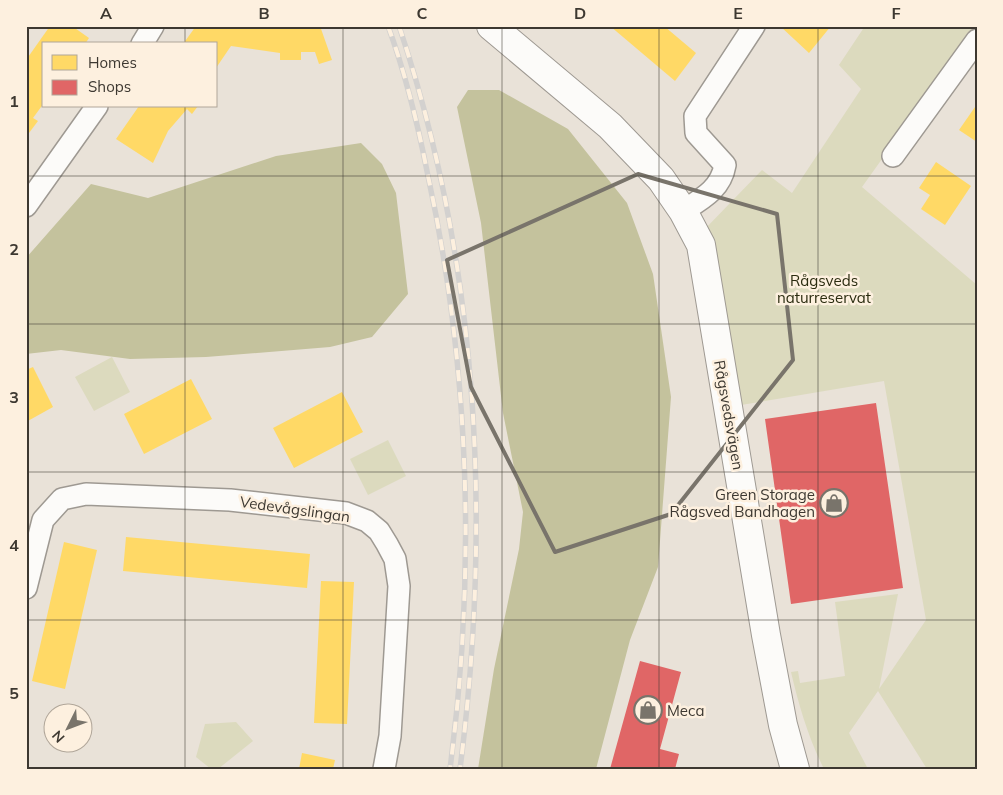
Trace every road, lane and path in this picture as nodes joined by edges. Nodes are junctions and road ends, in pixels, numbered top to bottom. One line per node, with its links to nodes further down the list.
1 (153, 26): 5 (street)
2 (491, 26): 9 (street, Rågsvedsvägen)
3 (754, 26): 9 (street)
4 (977, 40): 7 (street)
5 (143, 42)
6 (96, 108): 8 (street)
7 (893, 156)
8 (26, 206)
9 (683, 211): 12 (street, Rågsvedsvägen)
10 (26, 588): 11 (street, Vedevågslingan)
11 (384, 769)
12 (795, 769)

